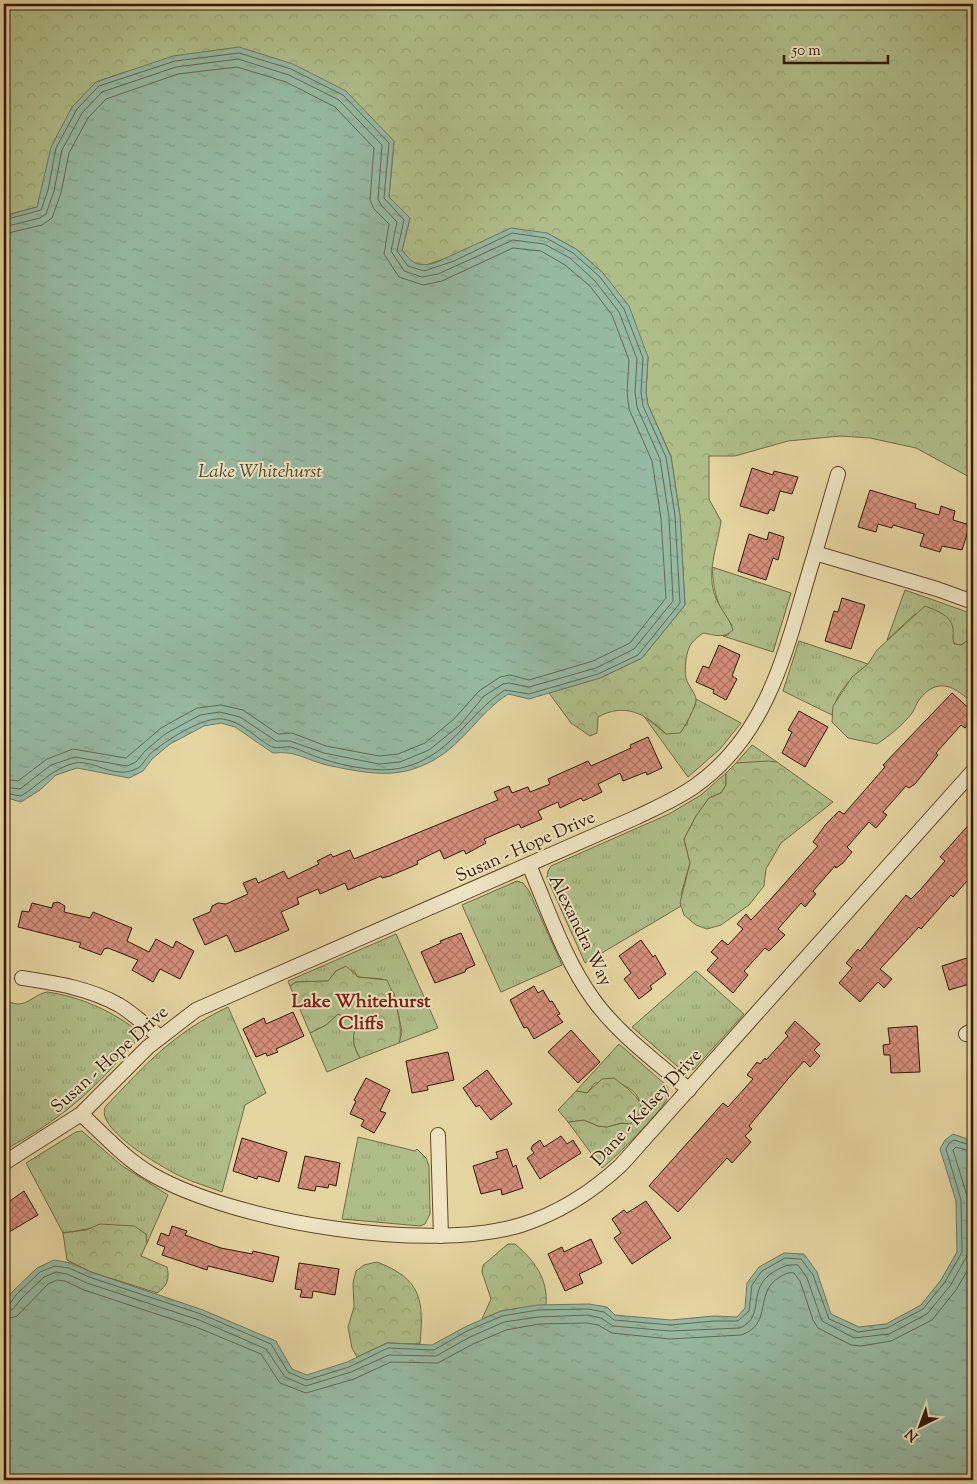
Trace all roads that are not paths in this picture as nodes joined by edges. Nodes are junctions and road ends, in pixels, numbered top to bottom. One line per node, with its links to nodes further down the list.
1 (838, 474): 2 (street, Susan - Hope Drive)
2 (815, 553): 3 (street); 5 (street, Susan - Hope Drive)
3 (973, 602)
4 (973, 771): 8 (street, Dane - Kelsey Drive)
5 (529, 864): 7 (street, Susan - Hope Drive); 8 (street, Alexandra Way)
6 (22, 978): 7 (street)
7 (159, 1036): 9 (street, Susan - Hope Drive)
8 (689, 1090): 12 (street, Dane - Kelsey Drive)
9 (81, 1114): 11 (street, Susan - Hope Drive); 12 (street, Dane - Kelsey Drive)
10 (438, 1135): 12 (street)
11 (4, 1163)
12 (441, 1236)

